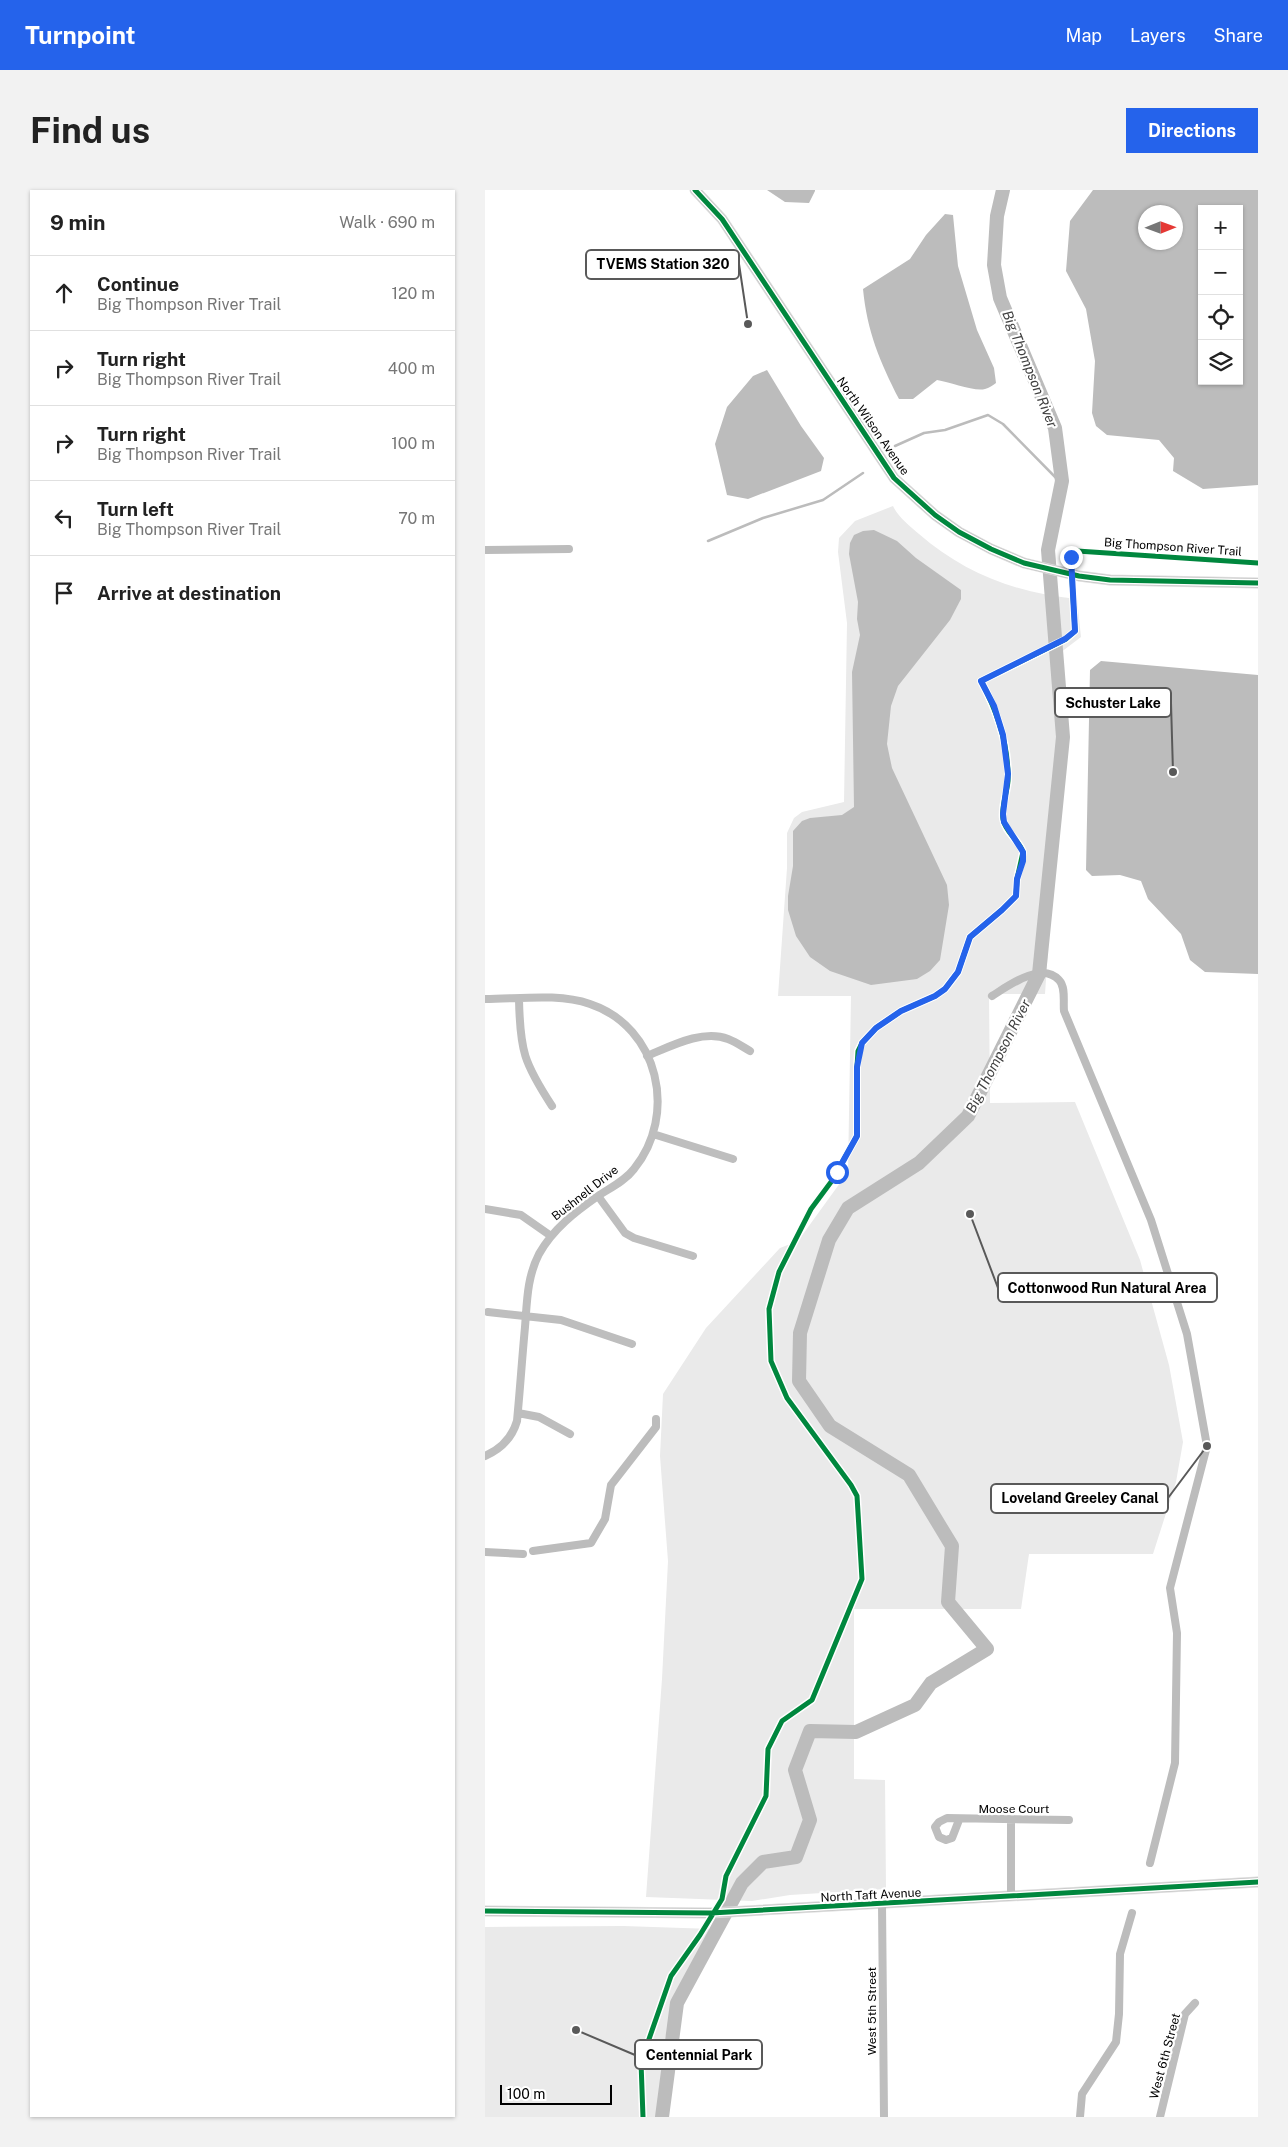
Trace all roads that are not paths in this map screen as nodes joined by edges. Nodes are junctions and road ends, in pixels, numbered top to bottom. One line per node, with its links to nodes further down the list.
1 (695, 190): 2 (main road, North Wilson Avenue)
2 (1258, 583)
3 (519, 999): 4 (street, Bushnell Drive); 6 (street, Bushnell Drive); 7 (street)
4 (485, 1000)
5 (750, 1051): 6 (street)
6 (647, 1056): 8 (street, Bushnell Drive)
7 (553, 1106)
8 (653, 1134): 9 (street); 10 (street, Bushnell Drive)
9 (733, 1159)
10 (598, 1196): 12 (street, Bushnell Drive); 13 (street)
11 (485, 1210): 12 (street)
12 (551, 1236): 15 (street, Bushnell Drive)
13 (693, 1256)
14 (488, 1312): 15 (street)
15 (525, 1317): 16 (street); 17 (street, Bushnell Drive)
16 (632, 1344)
17 (518, 1413): 18 (street); 19 (street, Bushnell Drive)
18 (570, 1434)
19 (485, 1456)
20 (959, 1820): 21 (street, Moose Court)
21 (1011, 1820): 22 (street, Moose Court); 24 (street)
22 (1069, 1820)
23 (1258, 1882): 24 (main road, North Taft Avenue)
24 (1011, 1895): 25 (main road, North Taft Avenue)
25 (882, 1904): 26 (main road, North Taft Avenue); 28 (street, West 5th Street)
26 (485, 1911)
27 (1195, 2003): 29 (street, West 6th Street)
28 (884, 2117)
29 (1160, 2117)

